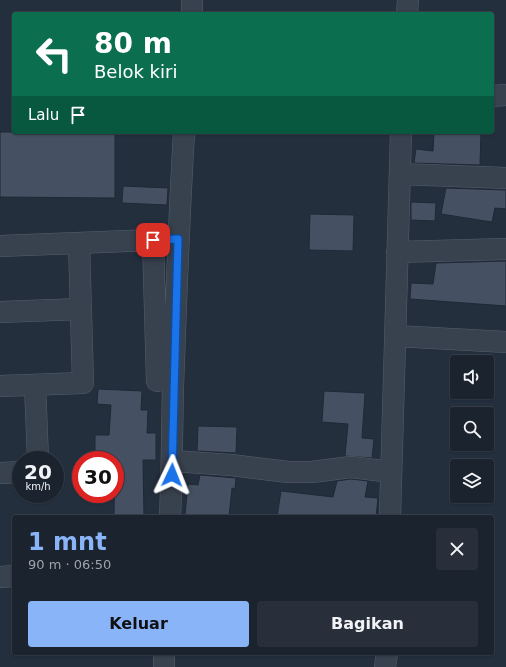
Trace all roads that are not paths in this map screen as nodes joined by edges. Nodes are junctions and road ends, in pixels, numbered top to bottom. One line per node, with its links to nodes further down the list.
1 (192, 0): 3 (street)
2 (408, 0): 4 (street)
3 (192, 12)
4 (407, 12)
5 (506, 95): 6 (street)
6 (494, 96)
7 (184, 134): 11 (street)
8 (401, 134): 9 (street)
9 (400, 174): 10 (street); 16 (street)
10 (506, 178)
11 (178, 239): 12 (street); 25 (street)
12 (153, 240): 13 (street); 21 (street)
13 (79, 243): 14 (street); 17 (street)
14 (0, 246)
15 (506, 248): 16 (street)
16 (397, 252): 19 (street)
17 (81, 309): 18 (street); 22 (street)
18 (0, 312)
19 (396, 336): 20 (street); 27 (street)
20 (506, 342)
21 (157, 381)
22 (35, 385): 23 (street); 24 (street)
23 (0, 386)
24 (38, 451)
25 (173, 461): 27 (street); 29 (street)
26 (12, 472): 28 (street)
27 (391, 472): 30 (street)
28 (0, 473)
29 (170, 515)
30 (390, 515)
31 (12, 576): 32 (street)
32 (0, 577)
33 (164, 655): 35 (street)
34 (386, 655): 36 (street)
35 (164, 667)
36 (385, 667)

